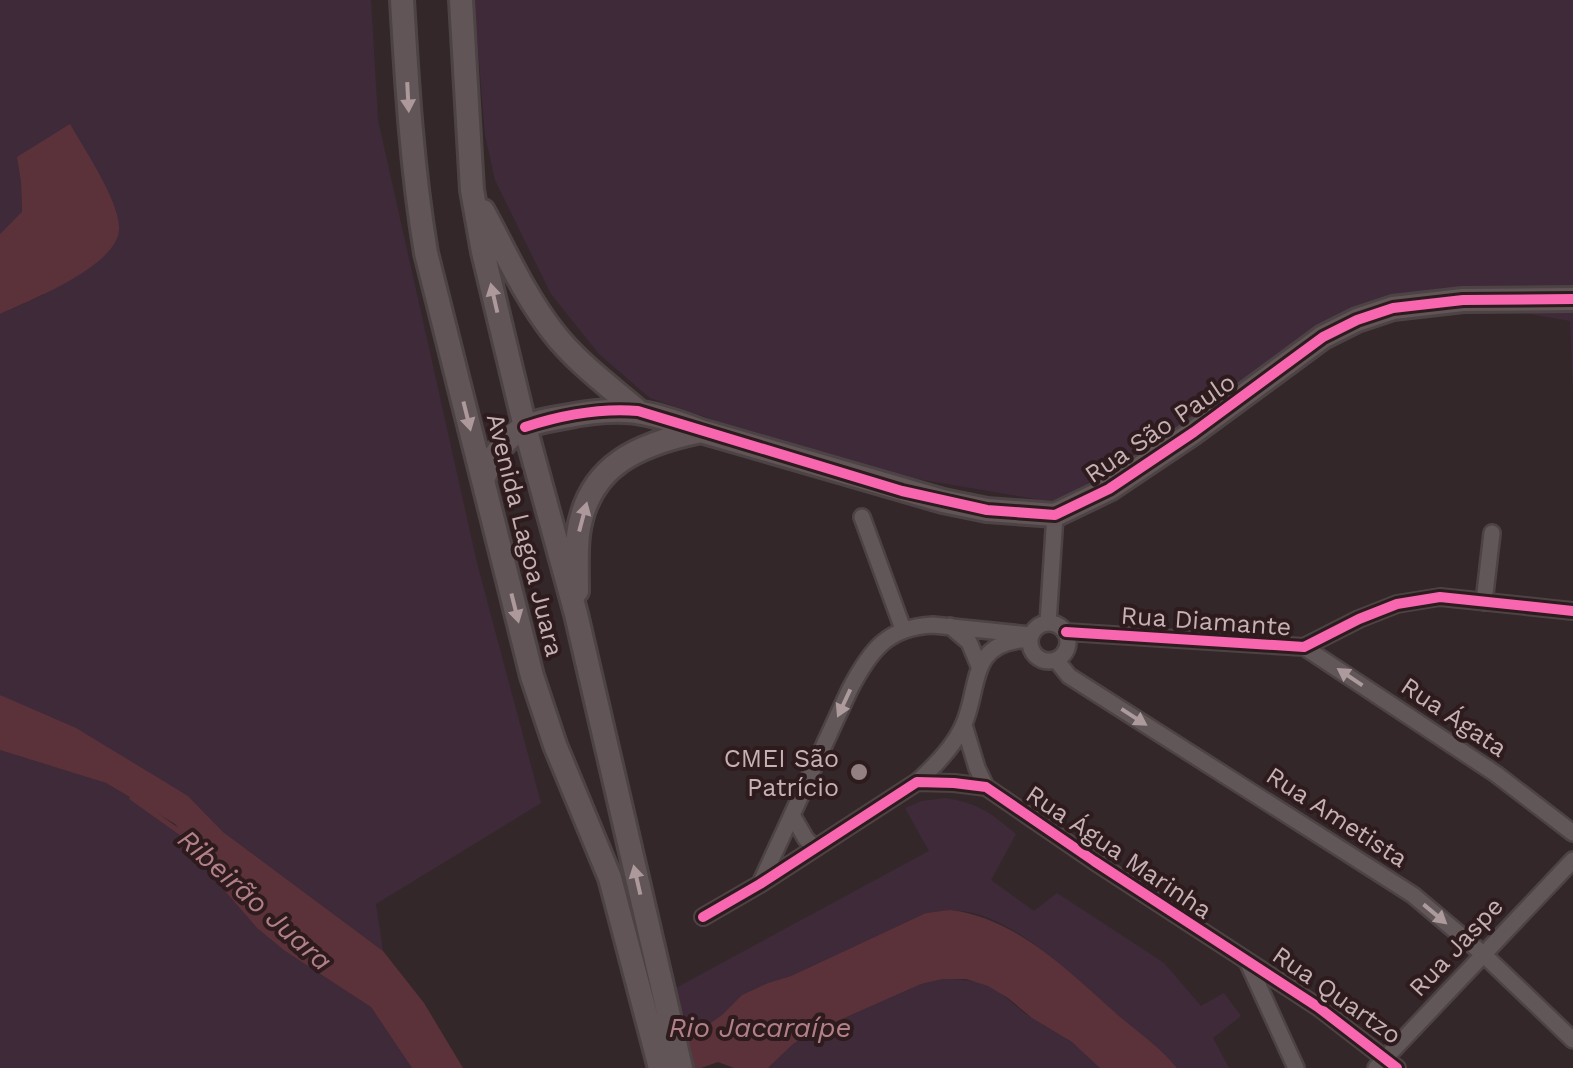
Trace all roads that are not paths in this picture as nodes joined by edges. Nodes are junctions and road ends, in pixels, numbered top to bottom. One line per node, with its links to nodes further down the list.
1 (402, 0): 8 (main road, Avenida Lagoa Juara, one-way to 8)
2 (461, 0): 3 (main road, Avenida Lagoa Juara)
3 (472, 190): 5 (main road); 6 (main road, Avenida Lagoa Juara, one-way to 3)
4 (1573, 299): 9 (main road, Rua São Paulo)
5 (638, 410): 6 (main road, Rua São Paulo); 7 (main road, Rua São Paulo)
6 (525, 426): 8 (main road); 14 (main road, Avenida Lagoa Juara)
7 (701, 431): 9 (main road, Rua São Paulo); 14 (main road, one-way to 7)
8 (482, 480): 34 (main road, Avenida Lagoa Juara, one-way to 34)
9 (1055, 515): 15 (street)
10 (862, 516): 17 (street)
11 (1492, 533): 12 (street)
12 (1484, 602): 13 (street, Rua Diamante); 20 (street, Rua Diamante)
13 (1573, 611)
14 (576, 614): 34 (main road, Avenida Lagoa Juara, one-way to 14)
15 (1048, 623): 18 (street); 19 (street)
16 (950, 626): 17 (street); 19 (street); 22 (street)
17 (903, 629): 26 (street, one-way to 26)
18 (1066, 632): 20 (street, Rua Diamante); 21 (street)
19 (1030, 637): 21 (street); 22 (street)
20 (1304, 647): 27 (street, Rua Ágata, one-way to 20)
21 (1056, 660): 32 (street, Rua Ametista, one-way to 32)
22 (979, 666): 23 (street)
23 (964, 724): 24 (street); 25 (street)
24 (917, 782): 25 (street); 28 (street)
25 (986, 786): 33 (street, Rua Água Marinha)
26 (792, 815): 28 (street); 30 (street)
27 (1573, 833)
28 (815, 848): 30 (street)
29 (1573, 860): 32 (street, Rua Jaspe)
30 (760, 884): 31 (street)
31 (703, 918)
32 (1484, 954): 35 (street, Rua Ametista); 36 (street, Rua Jaspe)
33 (1248, 963): 36 (street, Rua Quartzo); 39 (street)
34 (656, 1011): 37 (main road, Avenida Lagoa Juara); 38 (main road, Avenida Lagoa Juara)
35 (1573, 1040)
36 (1386, 1064)
37 (660, 1068)
38 (681, 1068)
39 (1296, 1068)

